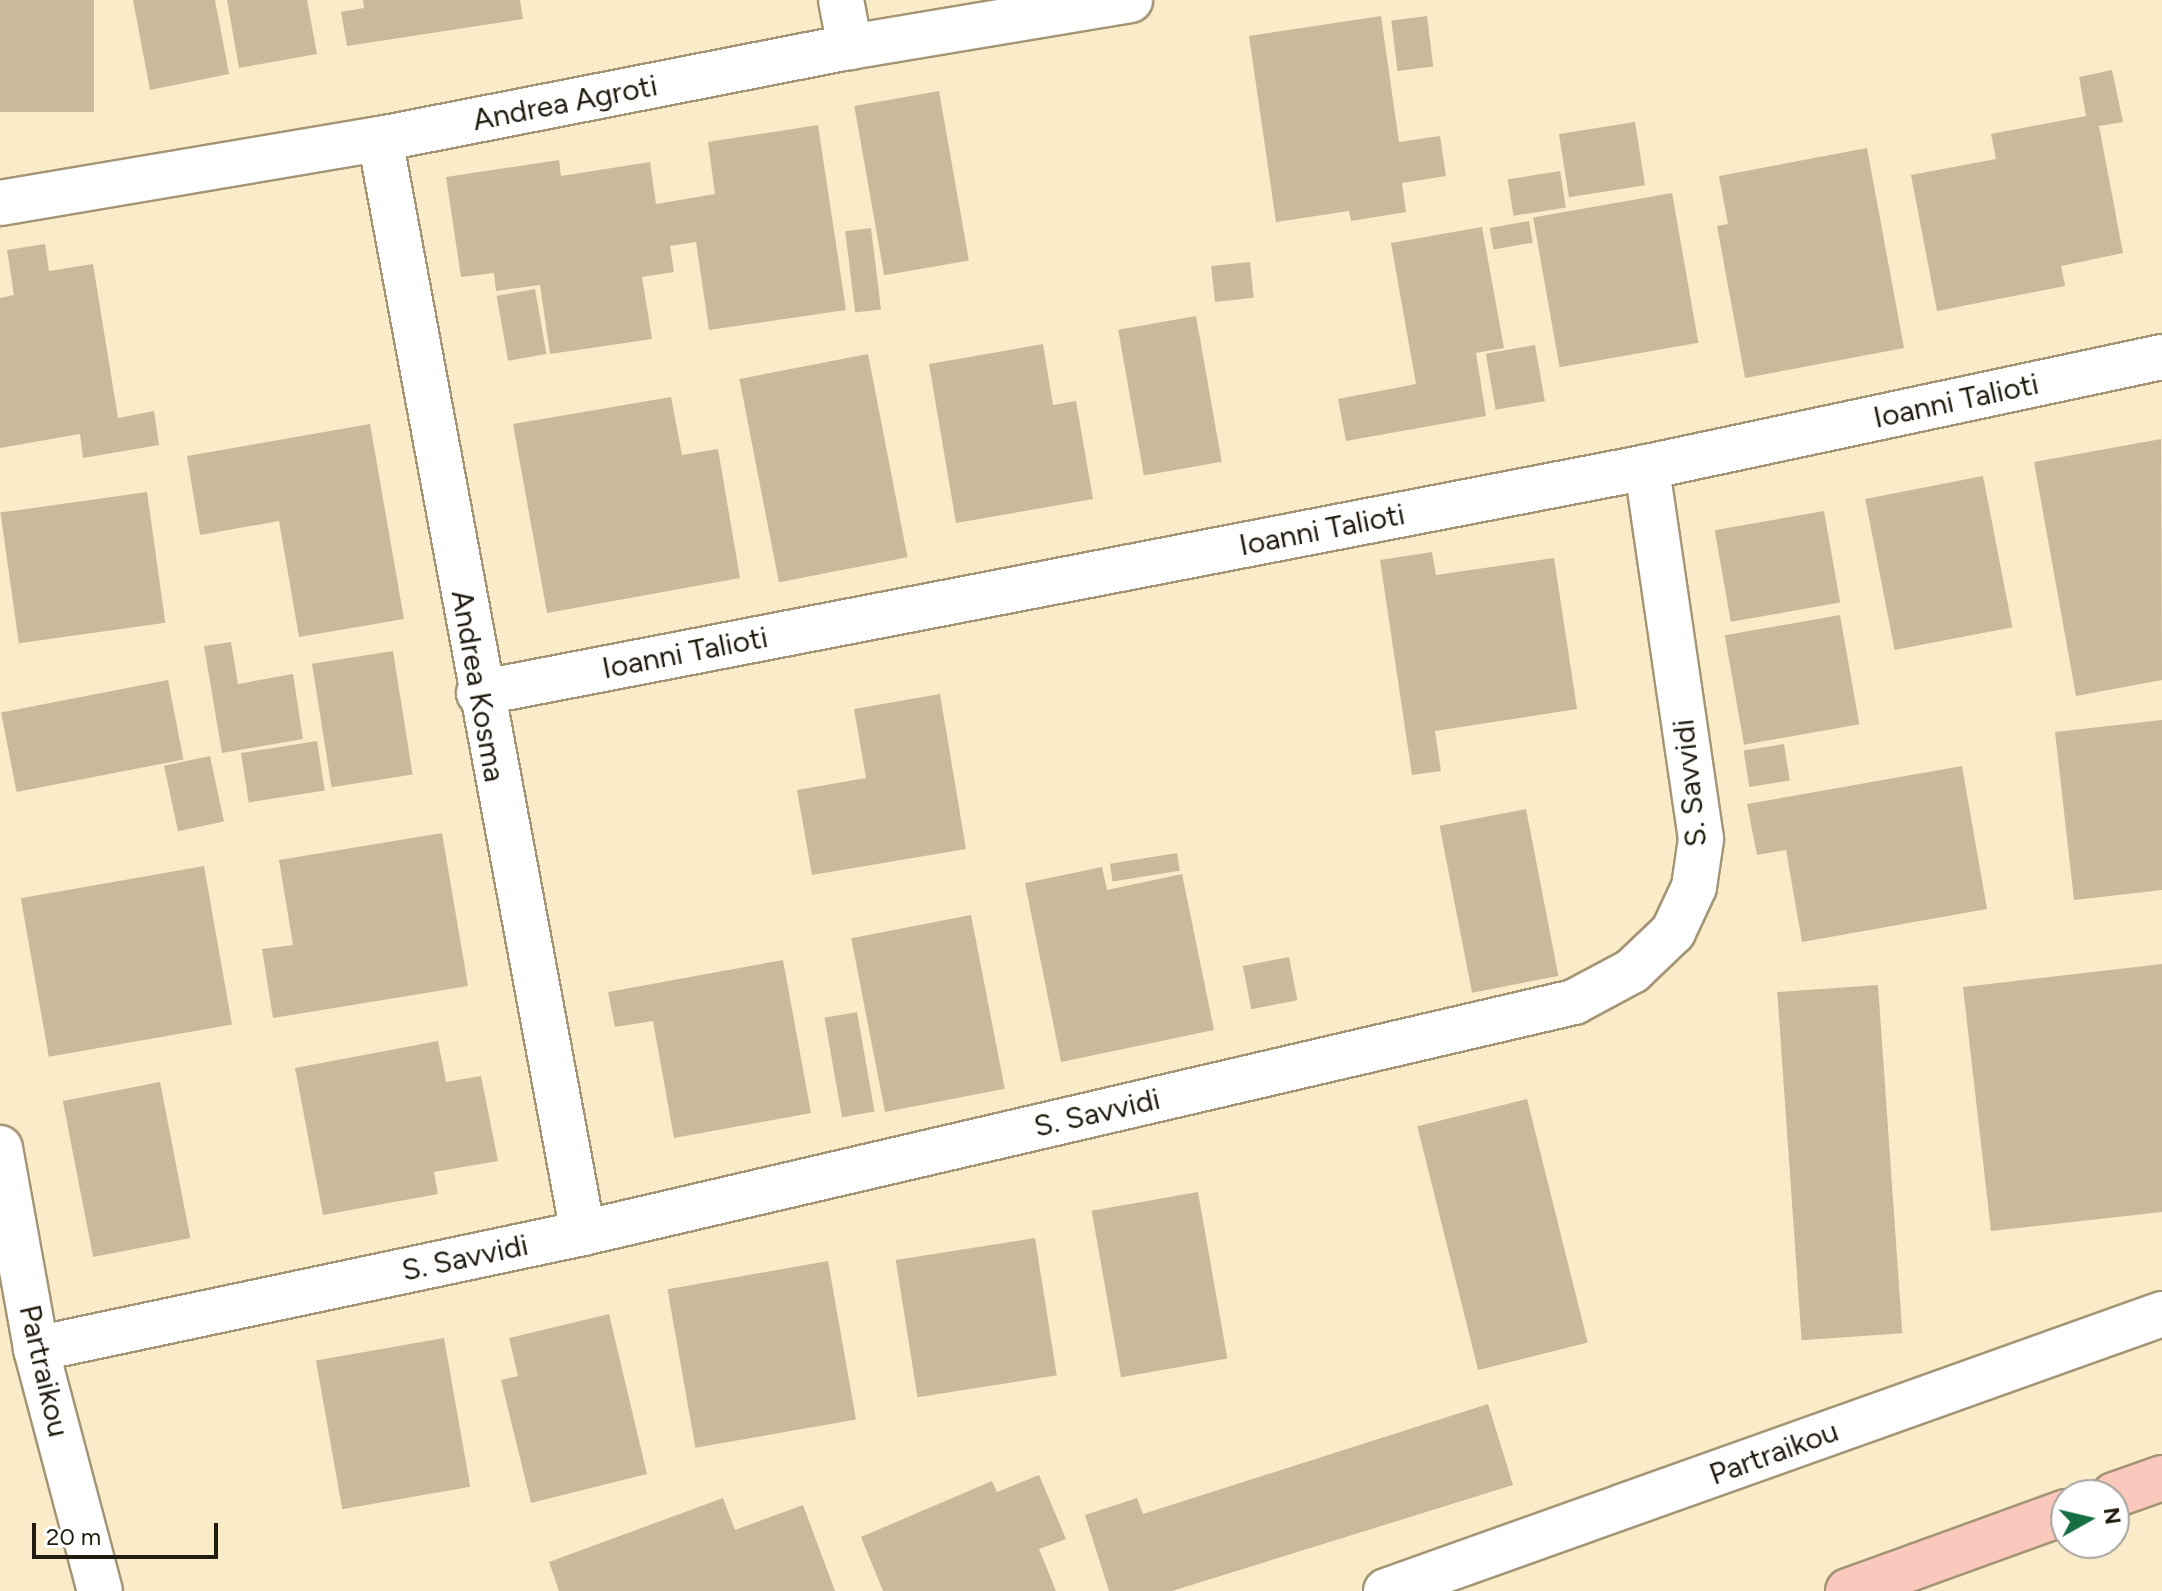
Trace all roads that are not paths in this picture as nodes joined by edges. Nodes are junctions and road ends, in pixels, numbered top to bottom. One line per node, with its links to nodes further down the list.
1 (841, 0): 3 (street)
2 (1130, 0): 3 (street, Andrea Agroti)
3 (850, 47): 4 (street, Andrea Agroti)
4 (380, 139): 5 (street, Andrea Agroti); 8 (street, Andrea Kosma)
5 (0, 203)
6 (2162, 357): 7 (street, Ioanni Talioti)
7 (1647, 467): 8 (street, Ioanni Talioti); 10 (street, S. Savvidi)
8 (479, 693): 10 (street, Andrea Kosma)
9 (0, 1148): 12 (street, Partraikou)
10 (583, 1233): 12 (street, S. Savvidi)
11 (2162, 1314): 17 (street, Partraikou)
12 (36, 1349): 16 (street, Partraikou)
13 (2162, 1478): 14 (main road)
14 (2130, 1489)
15 (2050, 1518): 18 (main road)
16 (100, 1591)
17 (1386, 1591)
18 (1848, 1591)

